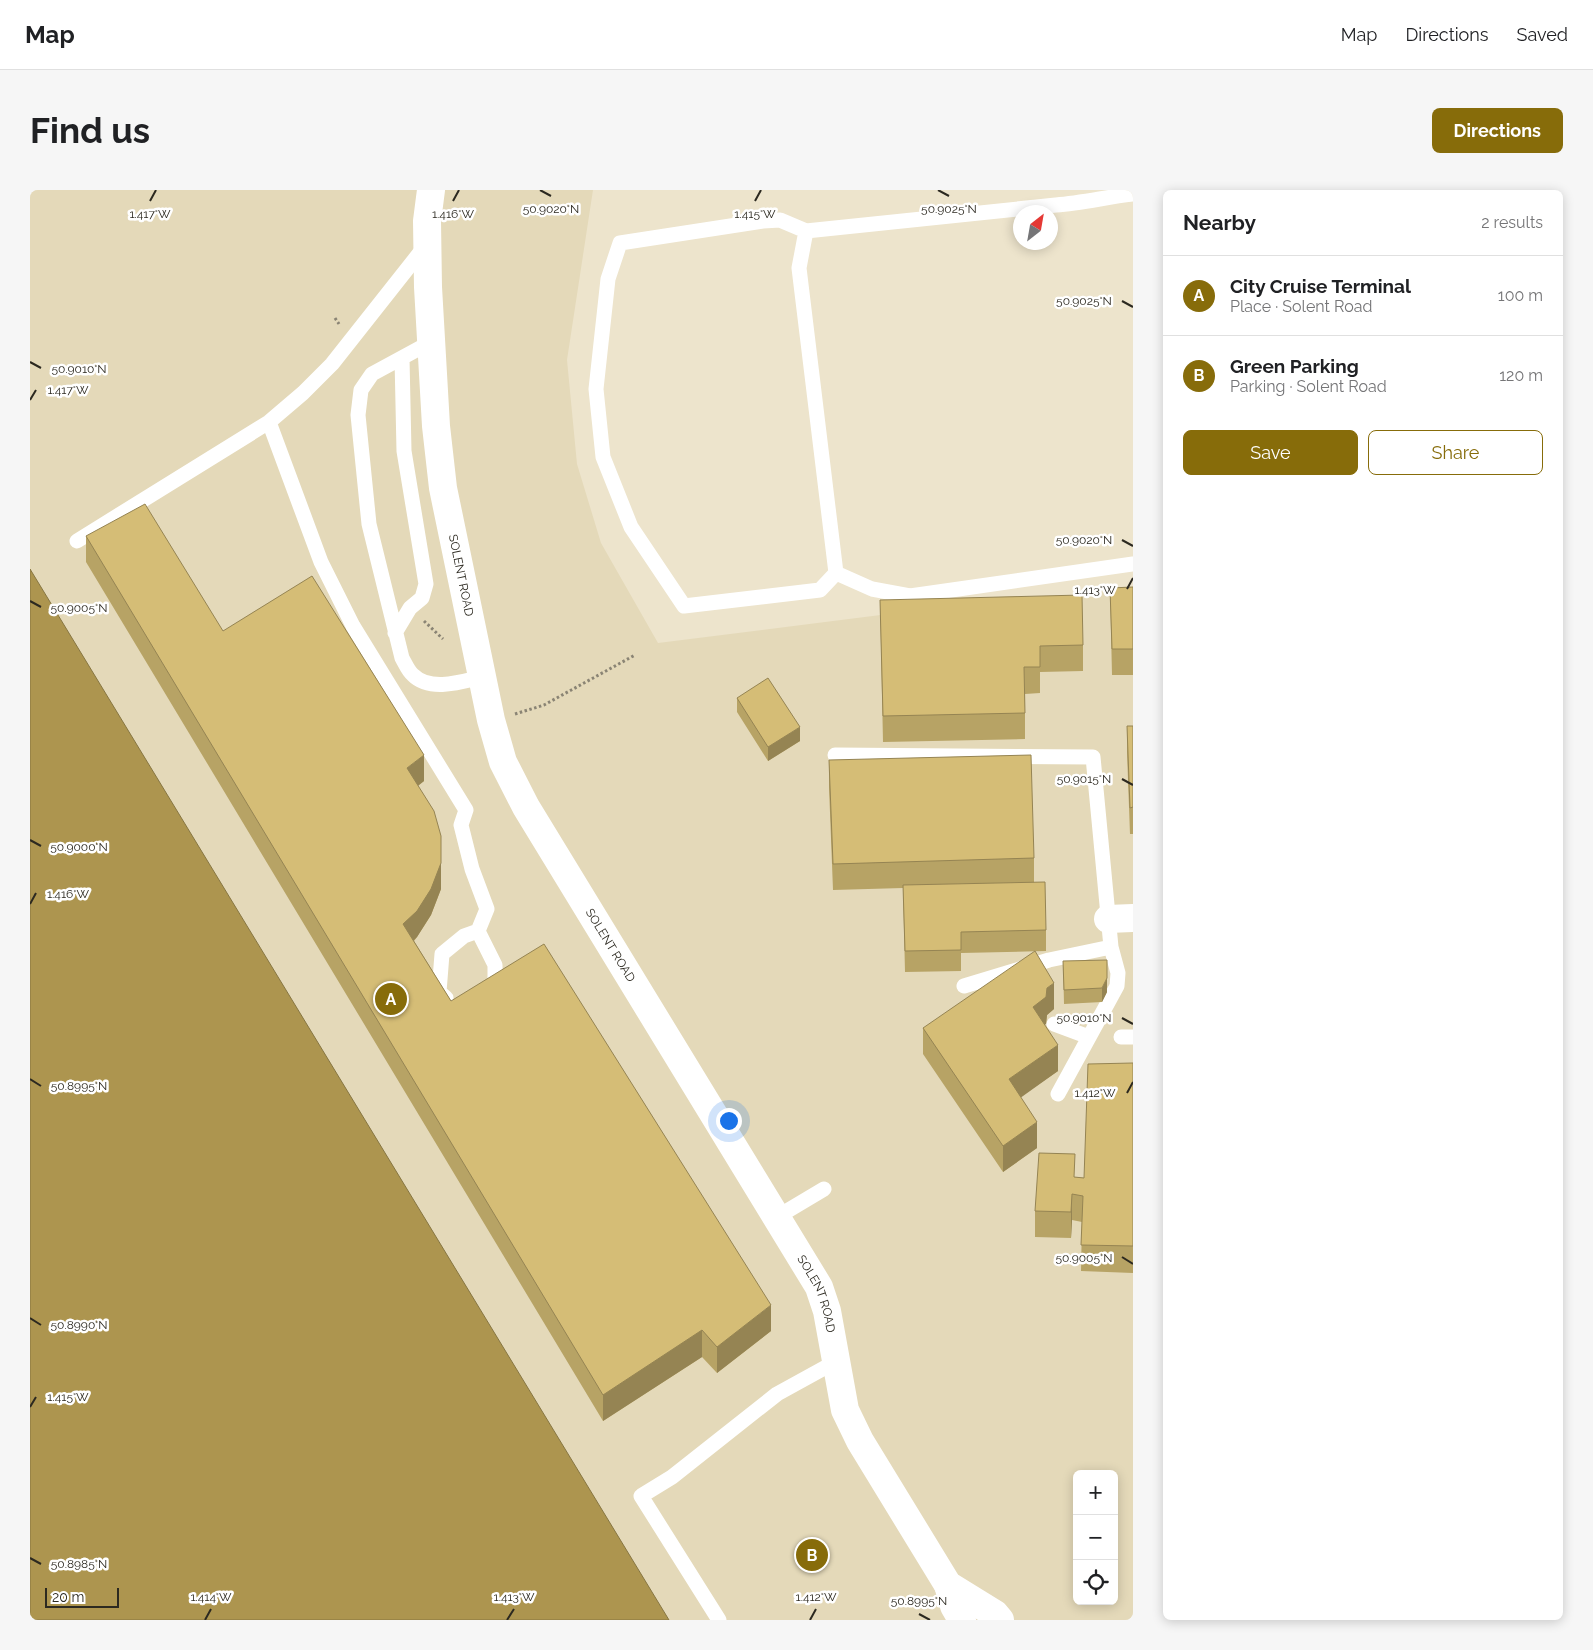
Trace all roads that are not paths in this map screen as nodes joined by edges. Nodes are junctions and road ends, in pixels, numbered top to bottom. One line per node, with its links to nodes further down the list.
1 (431, 190): 4 (street, SOLENT ROAD)
2 (1133, 194): 3 (lane)
3 (806, 231): 10 (lane); 10 (lane)
4 (428, 243): 5 (street, SOLENT ROAD); 7 (lane)
5 (431, 342): 6 (lane); 12 (street, SOLENT ROAD)
6 (402, 358): 11 (lane); 11 (lane)
7 (269, 422): 8 (lane); 15 (lane)
8 (77, 541)
9 (1133, 564): 10 (lane)
10 (836, 573)
11 (395, 633): 12 (lane)
12 (482, 677): 24 (street, SOLENT ROAD)
13 (835, 755): 14 (lane)
14 (1120, 918): 16 (lane)
15 (478, 931): 18 (lane); 19 (lane)
16 (1111, 947): 17 (lane); 21 (lane)
17 (964, 986)
18 (479, 1003)
19 (457, 1008)
20 (1054, 1024): 21 (lane)
21 (1089, 1037): 22 (lane)
22 (1058, 1094)
23 (824, 1189): 24 (lane)
24 (777, 1217): 25 (street, SOLENT ROAD)
25 (837, 1361): 26 (street, SOLENT ROAD); 27 (lane)
26 (948, 1585): 28 (street); 29 (street, SOLENT ROAD)
27 (718, 1620)
28 (962, 1620)
29 (1000, 1620)

